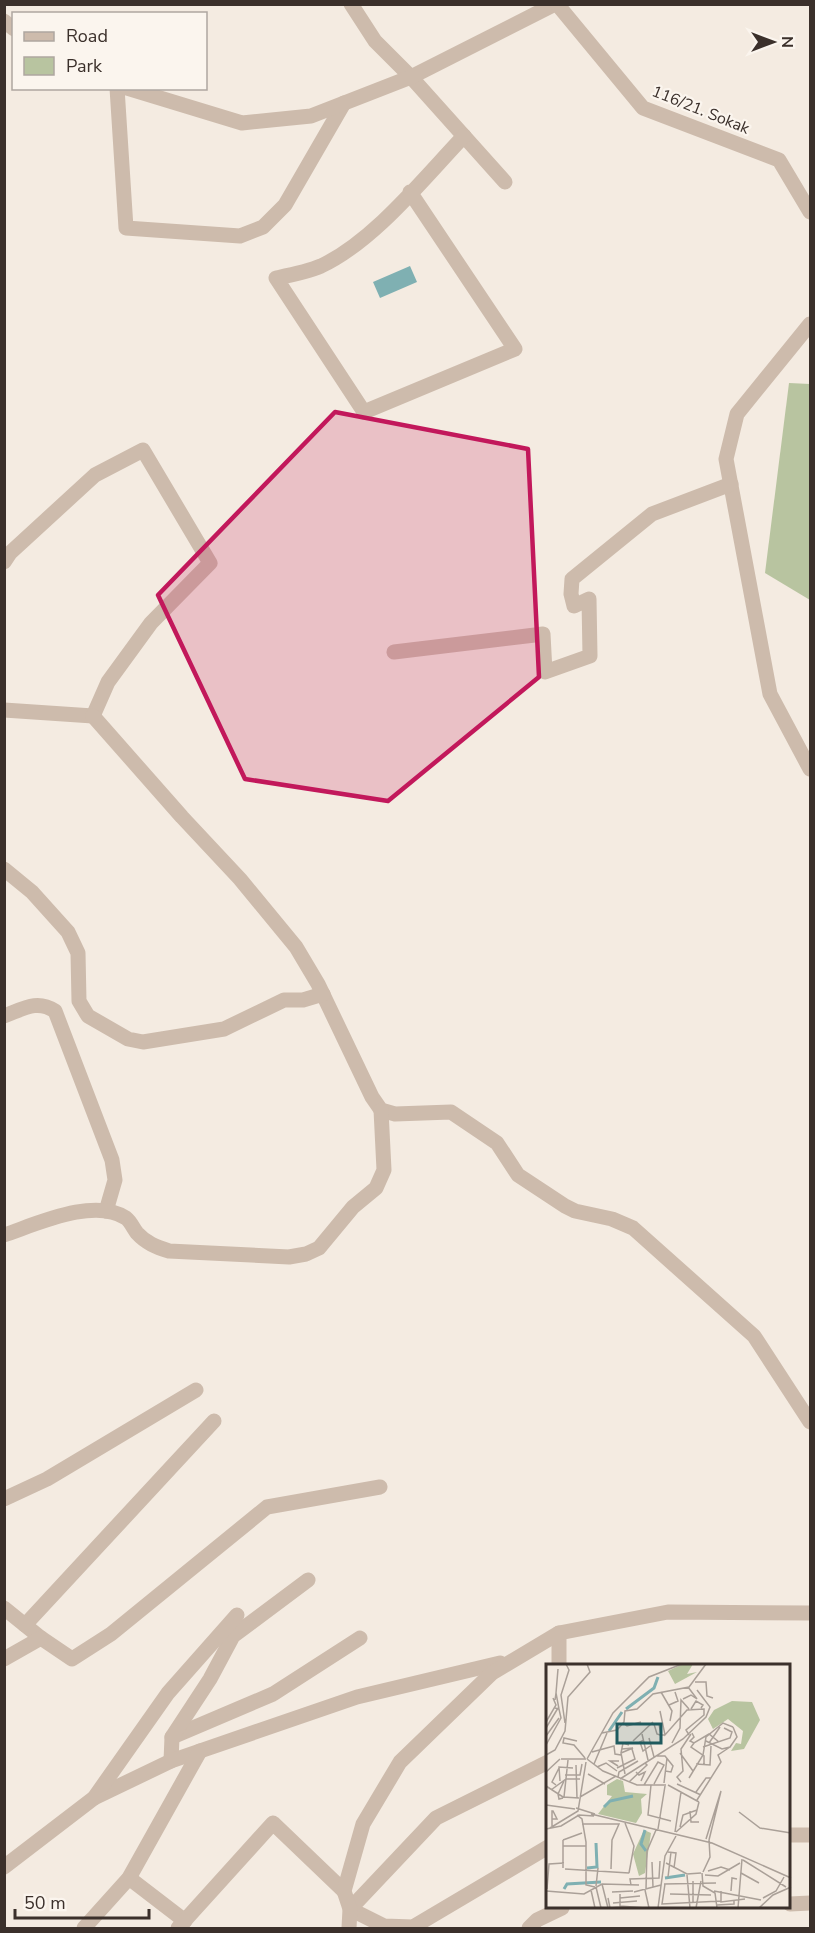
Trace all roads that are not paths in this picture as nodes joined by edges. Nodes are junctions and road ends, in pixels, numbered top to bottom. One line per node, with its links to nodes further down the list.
1 (351, 4): 3 (street)
2 (556, 4): 3 (street); 10 (street, 116/21. Sokak)
3 (411, 77): 6 (street); 7 (street)
4 (117, 90): 6 (street)
5 (134, 90): 6 (street)
6 (344, 103)
7 (464, 136): 8 (street); 9 (street)
8 (506, 182)
9 (410, 192): 9 (street)
10 (810, 212)
11 (810, 324): 12 (street)
12 (731, 484): 14 (street); 17 (street)
13 (6, 554): 16 (street)
14 (394, 652)
15 (4, 710): 16 (street)
16 (93, 716): 19 (street)
17 (810, 769)
18 (4, 869): 19 (street)
19 (323, 994): 21 (street)
20 (4, 1016): 22 (street)
21 (381, 1110): 22 (street); 26 (street)
22 (106, 1211): 23 (street)
23 (4, 1235)
24 (196, 1390): 28 (street)
25 (214, 1421): 33 (street)
26 (810, 1422)
27 (380, 1486): 35 (street)
28 (4, 1499)
29 (308, 1580): 40 (street)
30 (4, 1608): 33 (street)
31 (810, 1613): 34 (street)
32 (237, 1615): 44 (street)
33 (25, 1625): 35 (street)
34 (558, 1633): 38 (street); 39 (street)
35 (41, 1638): 37 (street)
36 (360, 1638): 40 (street)
37 (4, 1659)
38 (512, 1661): 41 (street); 50 (street)
39 (559, 1664)
40 (172, 1737): 42 (street)
41 (200, 1751): 42 (street); 49 (street)
42 (171, 1761): 44 (street)
43 (546, 1763): 53 (street)
44 (94, 1798): 48 (street)
45 (791, 1835): 46 (street)
46 (810, 1835)
47 (546, 1848): 53 (street)
48 (4, 1867)
49 (129, 1878): 55 (street); 56 (street)
50 (344, 1891): 53 (street); 55 (street)
51 (810, 1903): 52 (street)
52 (791, 1904)
53 (350, 1909): 57 (street)
54 (560, 1909): 58 (street)
55 (182, 1925)
56 (84, 1929)
57 (349, 1929)
58 (530, 1929)

